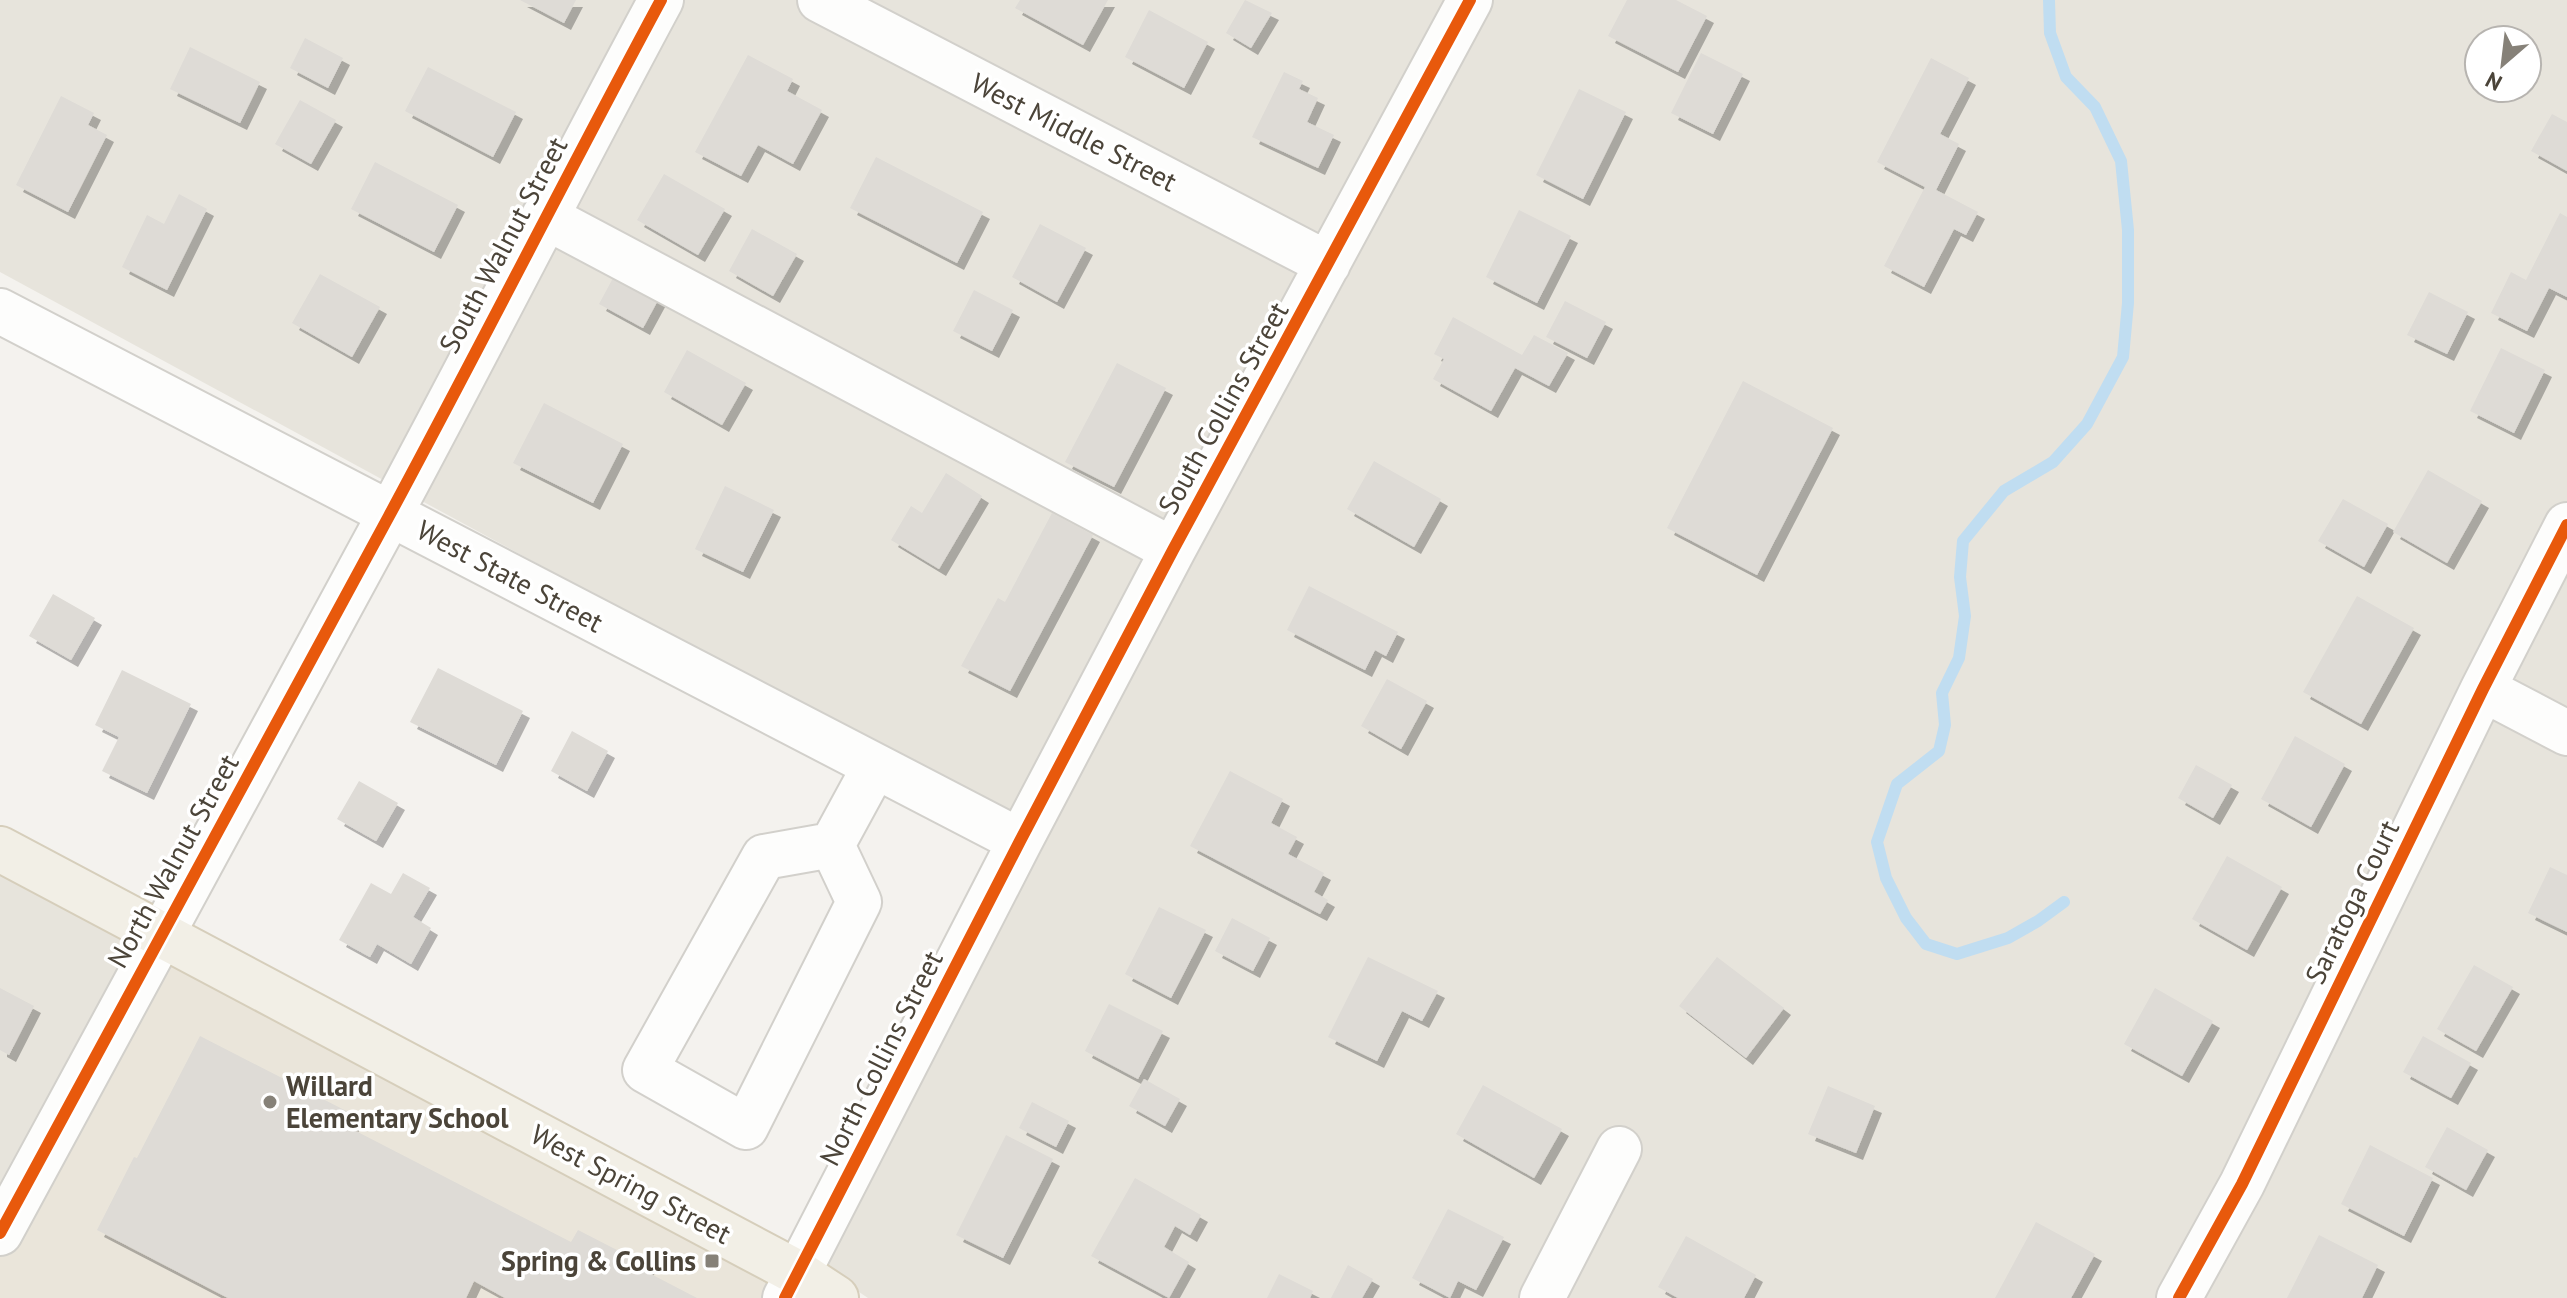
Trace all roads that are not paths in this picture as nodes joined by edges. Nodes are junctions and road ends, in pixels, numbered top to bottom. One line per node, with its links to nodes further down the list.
1 (661, 0): 4 (street, South Walnut Street)
2 (820, 0): 5 (street, West Middle Street)
3 (1470, 0): 5 (street, South Collins Street)
4 (544, 216): 7 (street, South Walnut Street); 9 (street)
5 (1328, 264): 9 (street, South Collins Street)
6 (0, 311): 7 (street, West State Street)
7 (390, 514): 12 (street, West State Street); 16 (street, North Walnut Street)
8 (2567, 525): 10 (street, Saratoga Court)
9 (1173, 550): 13 (street, South Collins Street)
10 (2483, 689): 11 (street); 22 (street, Saratoga Court)
11 (2567, 733)
12 (875, 766): 13 (street, West State Street); 14 (street)
13 (1020, 841): 19 (street, North Collins Street)
14 (832, 845): 14 (street)
15 (0, 849): 16 (main road, West Spring Street)
16 (160, 934): 18 (street, North Walnut Street); 19 (main road, West Spring Street)
17 (1619, 1149): 21 (street)
18 (6, 1205)
19 (791, 1286): 20 (main road, West Spring Street)
20 (836, 1298)
21 (1542, 1298)
22 (2179, 1298)

